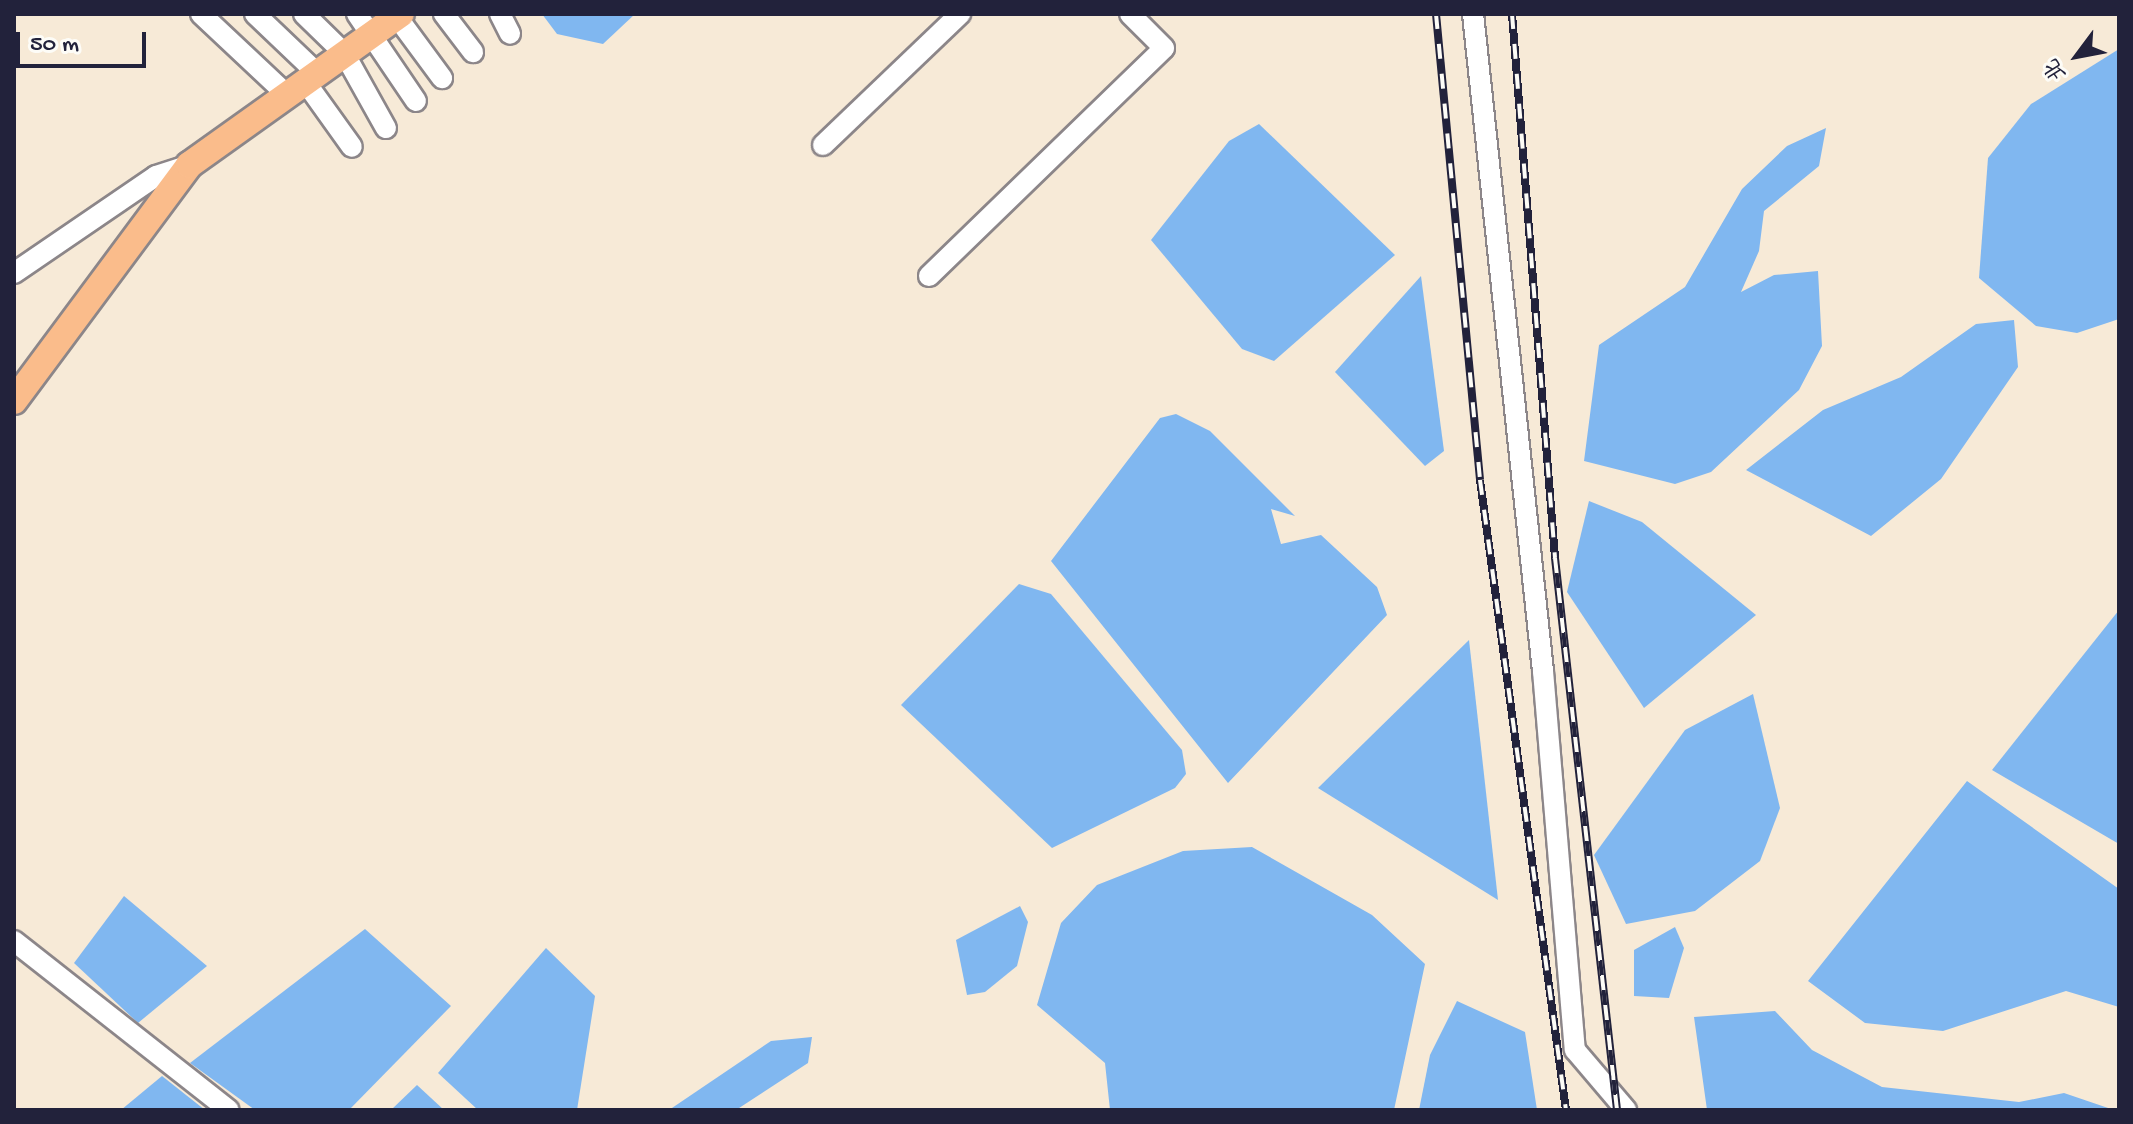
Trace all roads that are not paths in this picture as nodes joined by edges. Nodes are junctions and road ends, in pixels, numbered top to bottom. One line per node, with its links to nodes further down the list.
1 (201, 14): 14 (street)
2 (255, 14): 14 (street)
3 (304, 14): 12 (street)
4 (444, 14): 11 (street)
5 (500, 14): 10 (street)
6 (960, 14): 17 (street)
7 (1130, 14): 21 (street)
8 (1473, 14): 25 (street)
9 (383, 19): 12 (main road); 13 (street); 15 (street)
10 (510, 34)
11 (473, 52)
12 (344, 53): 14 (main road); 16 (street)
13 (442, 78)
14 (302, 82): 18 (street); 19 (main road)
15 (416, 101)
16 (386, 128)
17 (823, 145)
18 (352, 147)
19 (189, 165): 20 (street); 22 (main road)
20 (14, 273)
21 (929, 276)
22 (14, 401)
23 (14, 941): 24 (street)
24 (229, 1110)
25 (1626, 1110)

